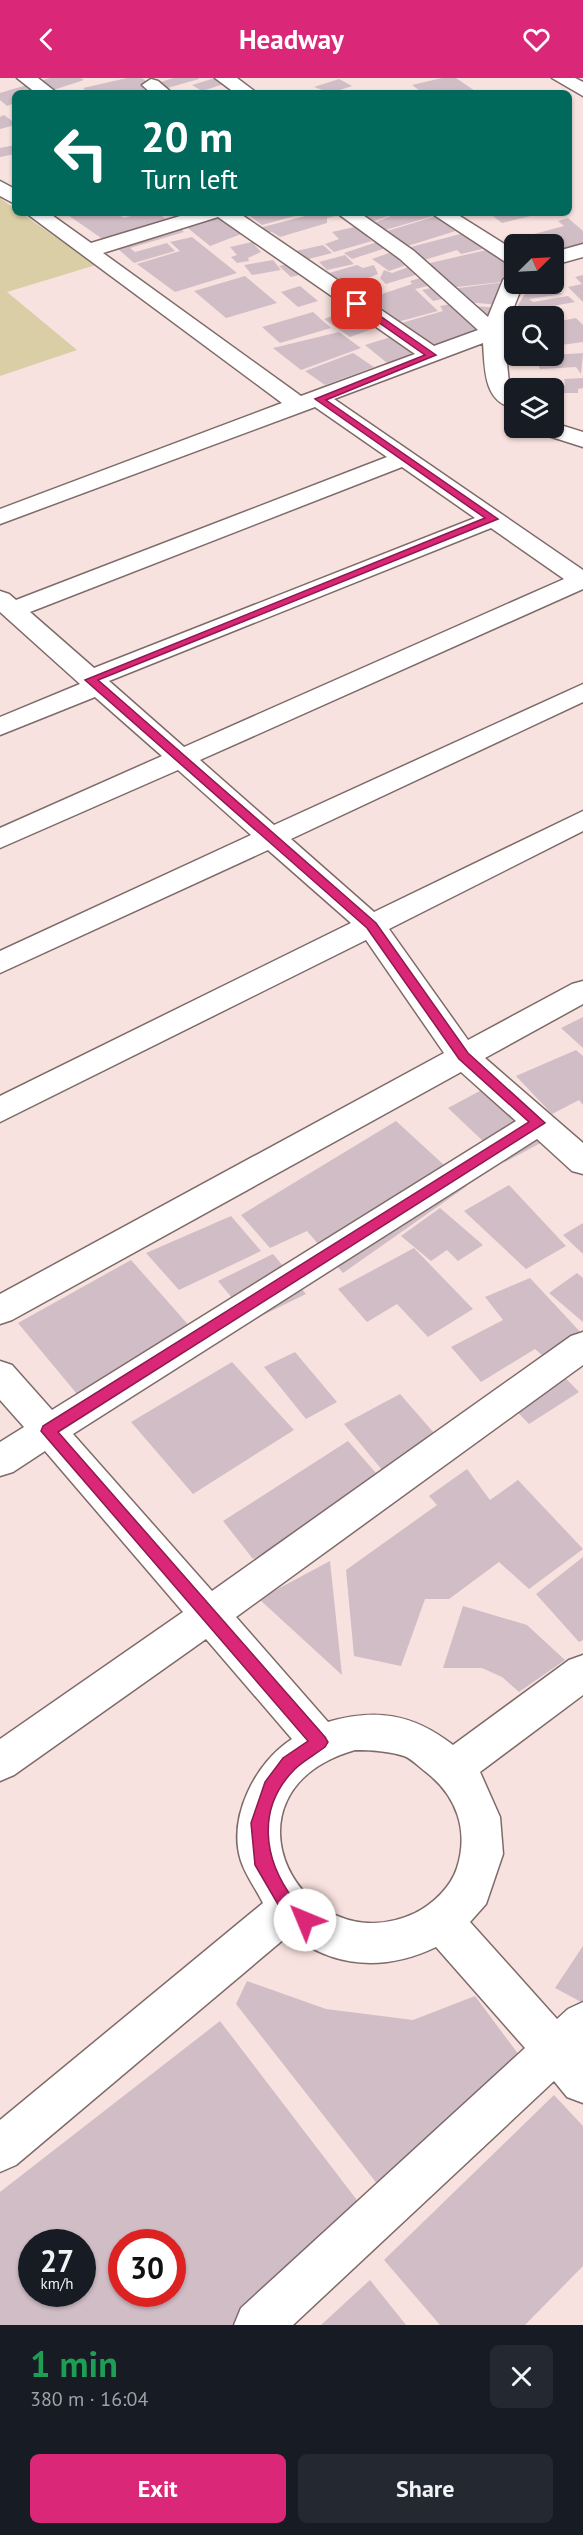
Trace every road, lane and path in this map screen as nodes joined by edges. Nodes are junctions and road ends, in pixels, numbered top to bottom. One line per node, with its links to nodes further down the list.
1 (26, 78): 4 (street)
2 (224, 78): 5 (street)
3 (561, 78): 6 (street)
4 (44, 90)
5 (243, 90)
6 (572, 90)
7 (40, 216): 13 (street)
8 (201, 216): 13 (street)
9 (230, 216): 18 (street)
10 (351, 216): 17 (street)
11 (446, 216): 14 (street)
12 (583, 250): 15 (street)
13 (87, 251): 20 (street)
14 (504, 252)
15 (564, 255)
16 (508, 294): 17 (street)
17 (493, 332): 18 (street); 19 (street)
18 (432, 355): 20 (street)
19 (504, 392)
20 (310, 402): 23 (street); 24 (street)
21 (564, 434): 22 (street)
22 (583, 440)
23 (405, 458): 25 (street); 27 (street)
24 (0, 517)
25 (493, 519): 26 (street); 28 (street)
26 (583, 581): 31 (street)
27 (6, 604): 28 (street)
28 (94, 683): 30 (street); 31 (street)
29 (583, 692): 33 (street)
30 (0, 727)
31 (180, 759): 33 (street); 34 (street)
32 (583, 820): 35 (street)
33 (272, 837): 35 (street); 36 (street)
34 (0, 839)
35 (371, 926): 38 (street); 39 (street)
36 (0, 963)
37 (583, 991): 38 (street)
38 (463, 1056): 40 (street); 42 (street)
39 (0, 1110)
40 (538, 1123): 41 (street); 45 (street)
41 (583, 1162)
42 (0, 1310)
43 (583, 1346): 47 (street)
44 (0, 1375): 45 (street)
45 (48, 1431): 46 (street); 47 (street)
46 (0, 1461)
47 (209, 1615): 49 (street); 50 (street)
48 (583, 1672): 51 (street)
49 (320, 1742): 51 (street); 52 (street)
50 (0, 1762)
51 (453, 1769): 53 (street)
52 (289, 1908): 53 (street); 55 (street)
53 (442, 1922): 54 (street)
54 (574, 2051): 56 (street)
55 (0, 2149)
56 (258, 2325)

